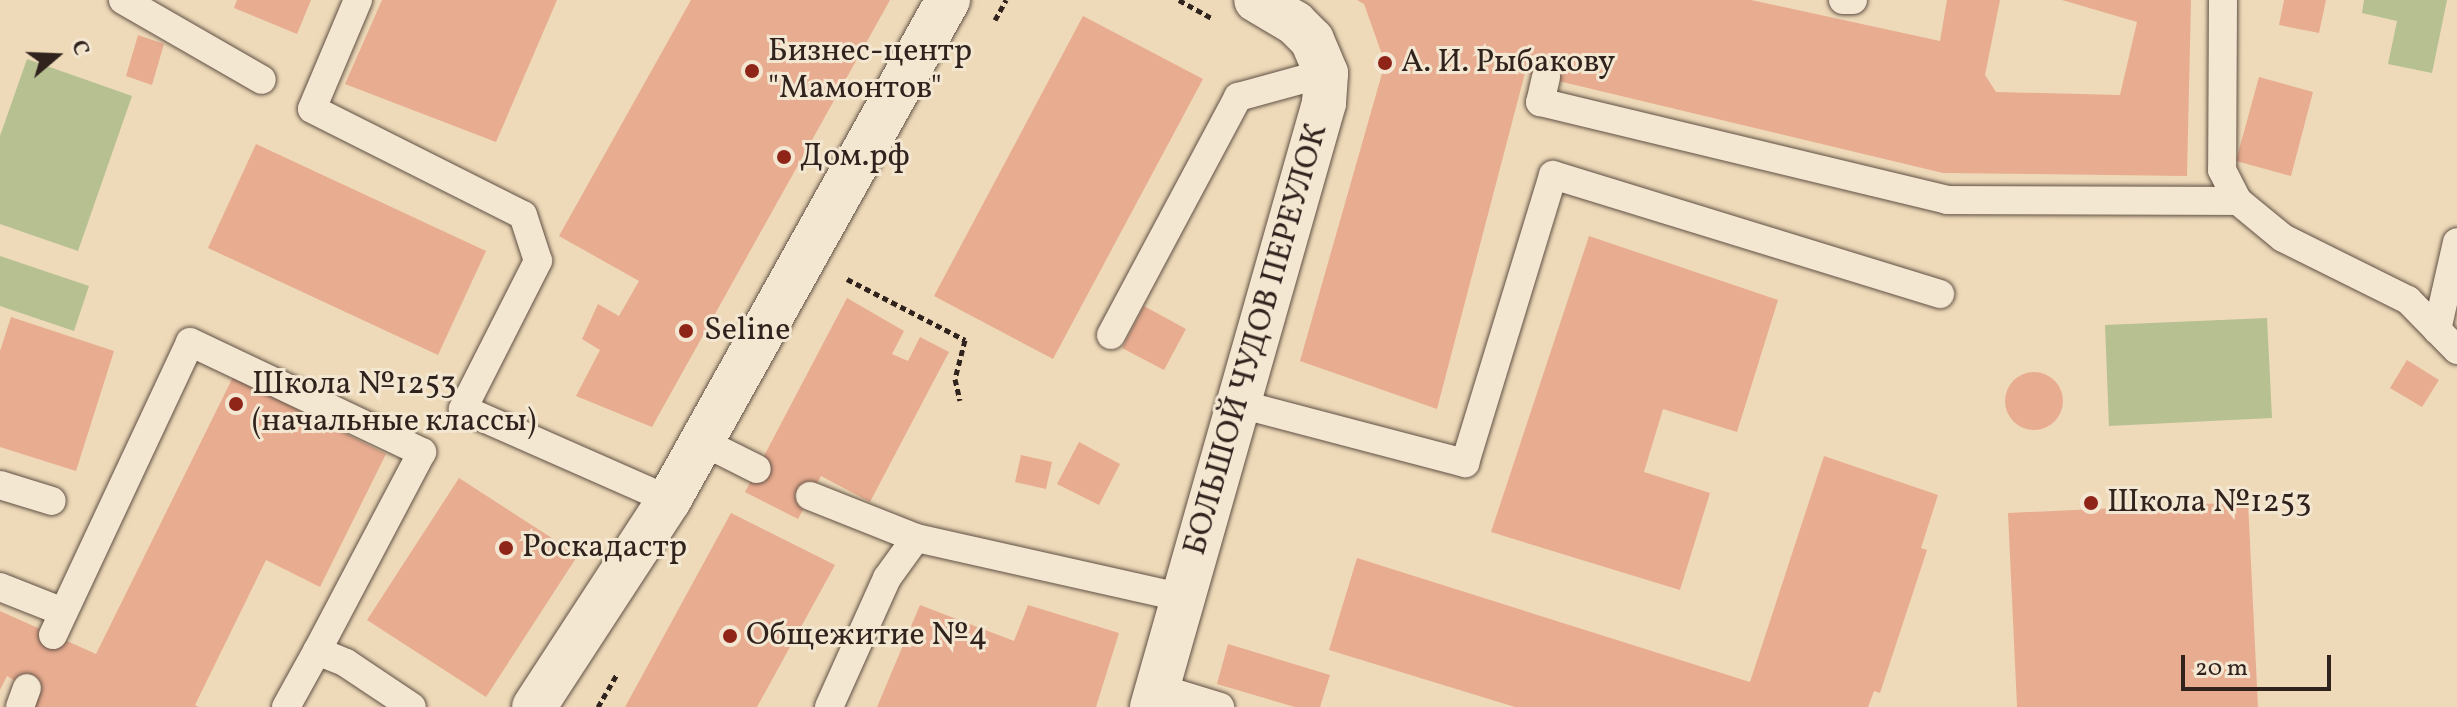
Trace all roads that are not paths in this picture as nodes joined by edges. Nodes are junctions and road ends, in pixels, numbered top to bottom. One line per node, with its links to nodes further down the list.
1 (123, 0): 10 (lane)
2 (358, 0): 22 (lane)
3 (948, 0): 18 (street)
4 (1256, 0): 8 (street)
5 (1843, 0): 6 (lane)
6 (1853, 0)
7 (2223, 0): 11 (lane)
8 (1326, 73): 15 (lane); 17 (street, БОЛЬШОЙ ЧУДОВ ПЕРЕУЛОК)
9 (1546, 77): 11 (lane)
10 (262, 80)
11 (2238, 201): 14 (lane)
12 (2457, 242): 14 (lane)
13 (1940, 294): 17 (lane)
14 (2437, 330): 16 (lane)
15 (1111, 335)
16 (2457, 350)
17 (1240, 404): 26 (street, БОЛЬШОЙ ЧУДОВ ПЕРЕУЛОК)
18 (703, 442): 19 (lane); 22 (street)
19 (757, 469)
20 (0, 485): 23 (lane)
21 (810, 496): 24 (lane)
22 (669, 500): 31 (street)
23 (52, 501)
24 (916, 538): 26 (lane); 32 (lane)
25 (0, 587): 27 (lane)
26 (1184, 598): 28 (street, БОЛЬШОЙ ЧУДОВ ПЕРЕУЛОК)
27 (317, 651): 29 (lane); 30 (lane)
28 (1155, 698): 33 (lane)
29 (286, 707)
30 (412, 707)
31 (534, 707)
32 (829, 707)
33 (1220, 707)

